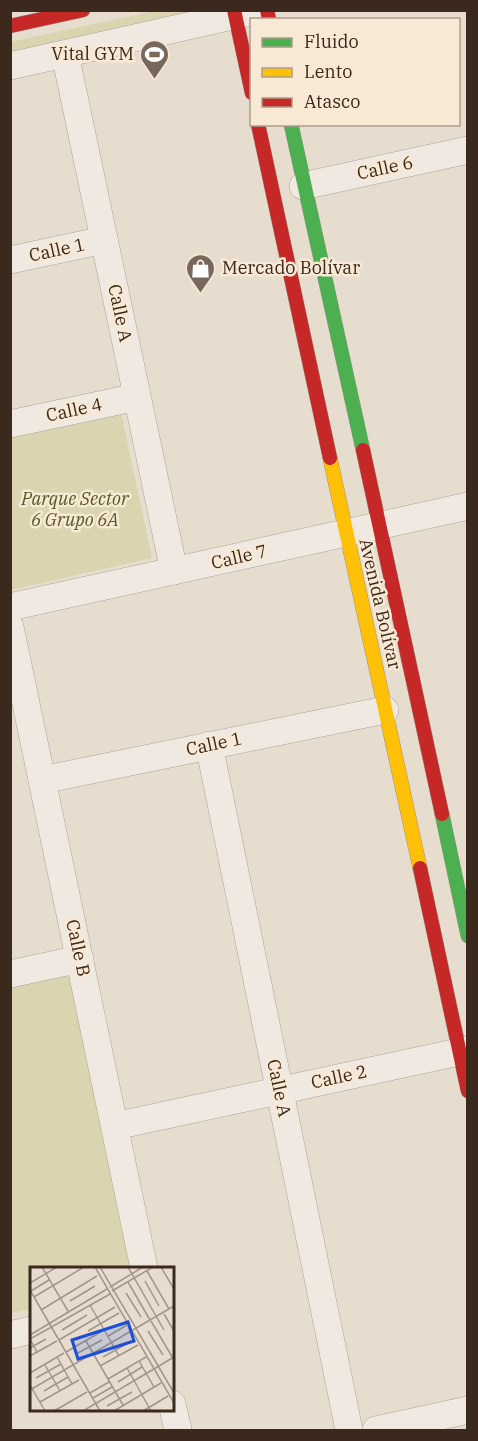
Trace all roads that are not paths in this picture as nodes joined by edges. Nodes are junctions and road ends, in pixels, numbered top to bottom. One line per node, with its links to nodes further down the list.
1 (83, 10): 3 (street)
2 (241, 12): 4 (street); 6 (street)
3 (10, 26)
4 (65, 54): 5 (street); 11 (street, Calle A)
5 (10, 66)
6 (250, 78)
7 (258, 126): 17 (street, Avenida Bolívar)
8 (291, 126): 10 (street, Avenida Bolívar)
9 (468, 150): 10 (street, Calle 6)
10 (303, 186): 16 (street, Avenida Bolívar)
11 (104, 240): 12 (street, Calle 1); 13 (street, Calle A)
12 (10, 260)
13 (137, 397): 14 (street, Calle 4); 18 (street, Calle A)
14 (10, 424)
15 (468, 506): 16 (street, Calle 7)
16 (380, 525): 17 (street, Calle 7); 24 (street, Avenida Bolívar)
17 (346, 533): 18 (street, Calle 7); 21 (street, Avenida Bolívar)
18 (174, 571): 19 (street, Calle 7)
19 (10, 607)
20 (10, 627): 23 (street, Calle B)
21 (385, 710): 22 (street, Calle 1); 28 (street, Avenida Bolívar)
22 (209, 745): 23 (street, Calle 1); 29 (street, Calle A)
23 (42, 780): 26 (street, Calle B)
24 (460, 862): 25 (street, Avenida Bolívar)
25 (468, 936)
26 (80, 959): 27 (street); 31 (street, Calle B)
27 (10, 974)
28 (463, 1051): 29 (street, Calle 2); 30 (street, Avenida Bolívar)
29 (280, 1090): 31 (street, Calle 2); 38 (street, Calle A)
30 (468, 1091)
31 (115, 1126): 32 (street, Calle B)
32 (144, 1267)
33 (30, 1330): 34 (street)
34 (10, 1335)
35 (468, 1410): 39 (street)
36 (174, 1411): 37 (street)
37 (178, 1431)
38 (349, 1431)
39 (376, 1431)

